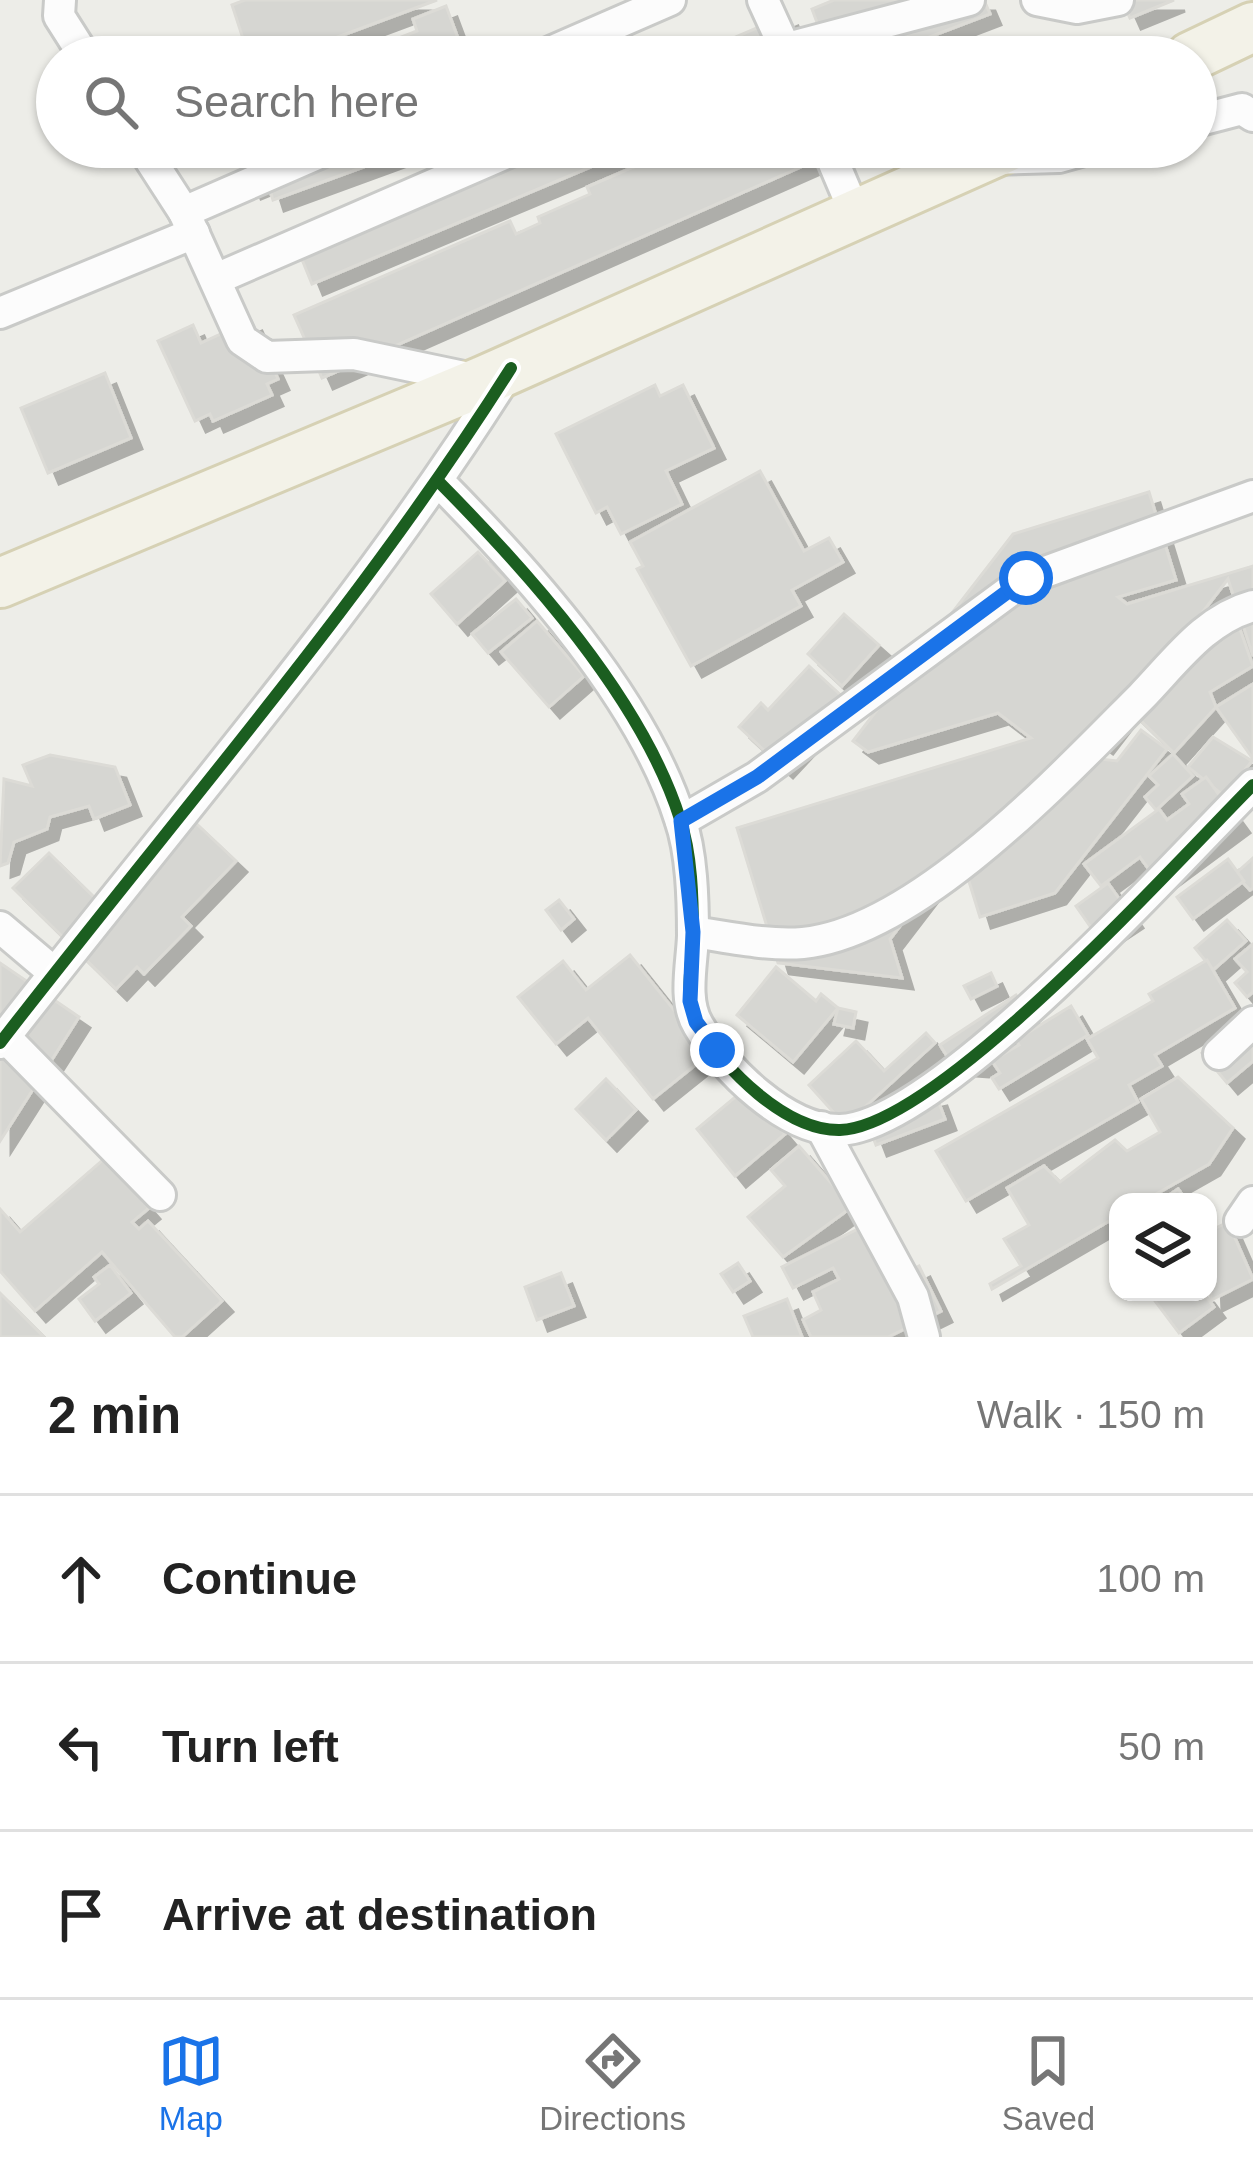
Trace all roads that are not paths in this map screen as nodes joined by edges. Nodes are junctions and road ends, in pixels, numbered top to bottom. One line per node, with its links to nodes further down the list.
1 (60, 0): 8 (street)
2 (670, 0): 9 (street)
3 (763, 0): 10 (street)
4 (969, 0): 11 (street)
5 (1036, 0): 6 (street)
6 (1118, 0)
7 (1253, 27): 12 (main road)
8 (72, 36)
9 (587, 36)
10 (780, 36)
11 (841, 36)
12 (1217, 44)
13 (1249, 109): 14 (street)
14 (1217, 116)
15 (155, 168): 21 (street)
16 (293, 168): 21 (street)
17 (472, 168): 22 (street)
18 (836, 168): 20 (street)
19 (960, 168): 20 (main road)
20 (855, 213): 24 (main road)
21 (189, 223): 22 (street); 23 (street)
22 (216, 279): 24 (street)
23 (0, 313)
24 (497, 374): 25 (street); 27 (main road)
25 (439, 482): 30 (street); 33 (street)
26 (1253, 496): 30 (street)
27 (0, 583)
28 (1253, 606): 32 (street)
29 (1253, 785): 37 (street)
30 (681, 821): 32 (street)
31 (0, 927): 33 (street)
32 (693, 932): 37 (street)
33 (52, 971): 35 (street)
34 (1253, 1022): 36 (street)
35 (3, 1040): 38 (street)
36 (1219, 1054)
37 (821, 1127): 39 (street)
38 (160, 1195)
39 (924, 1337)

